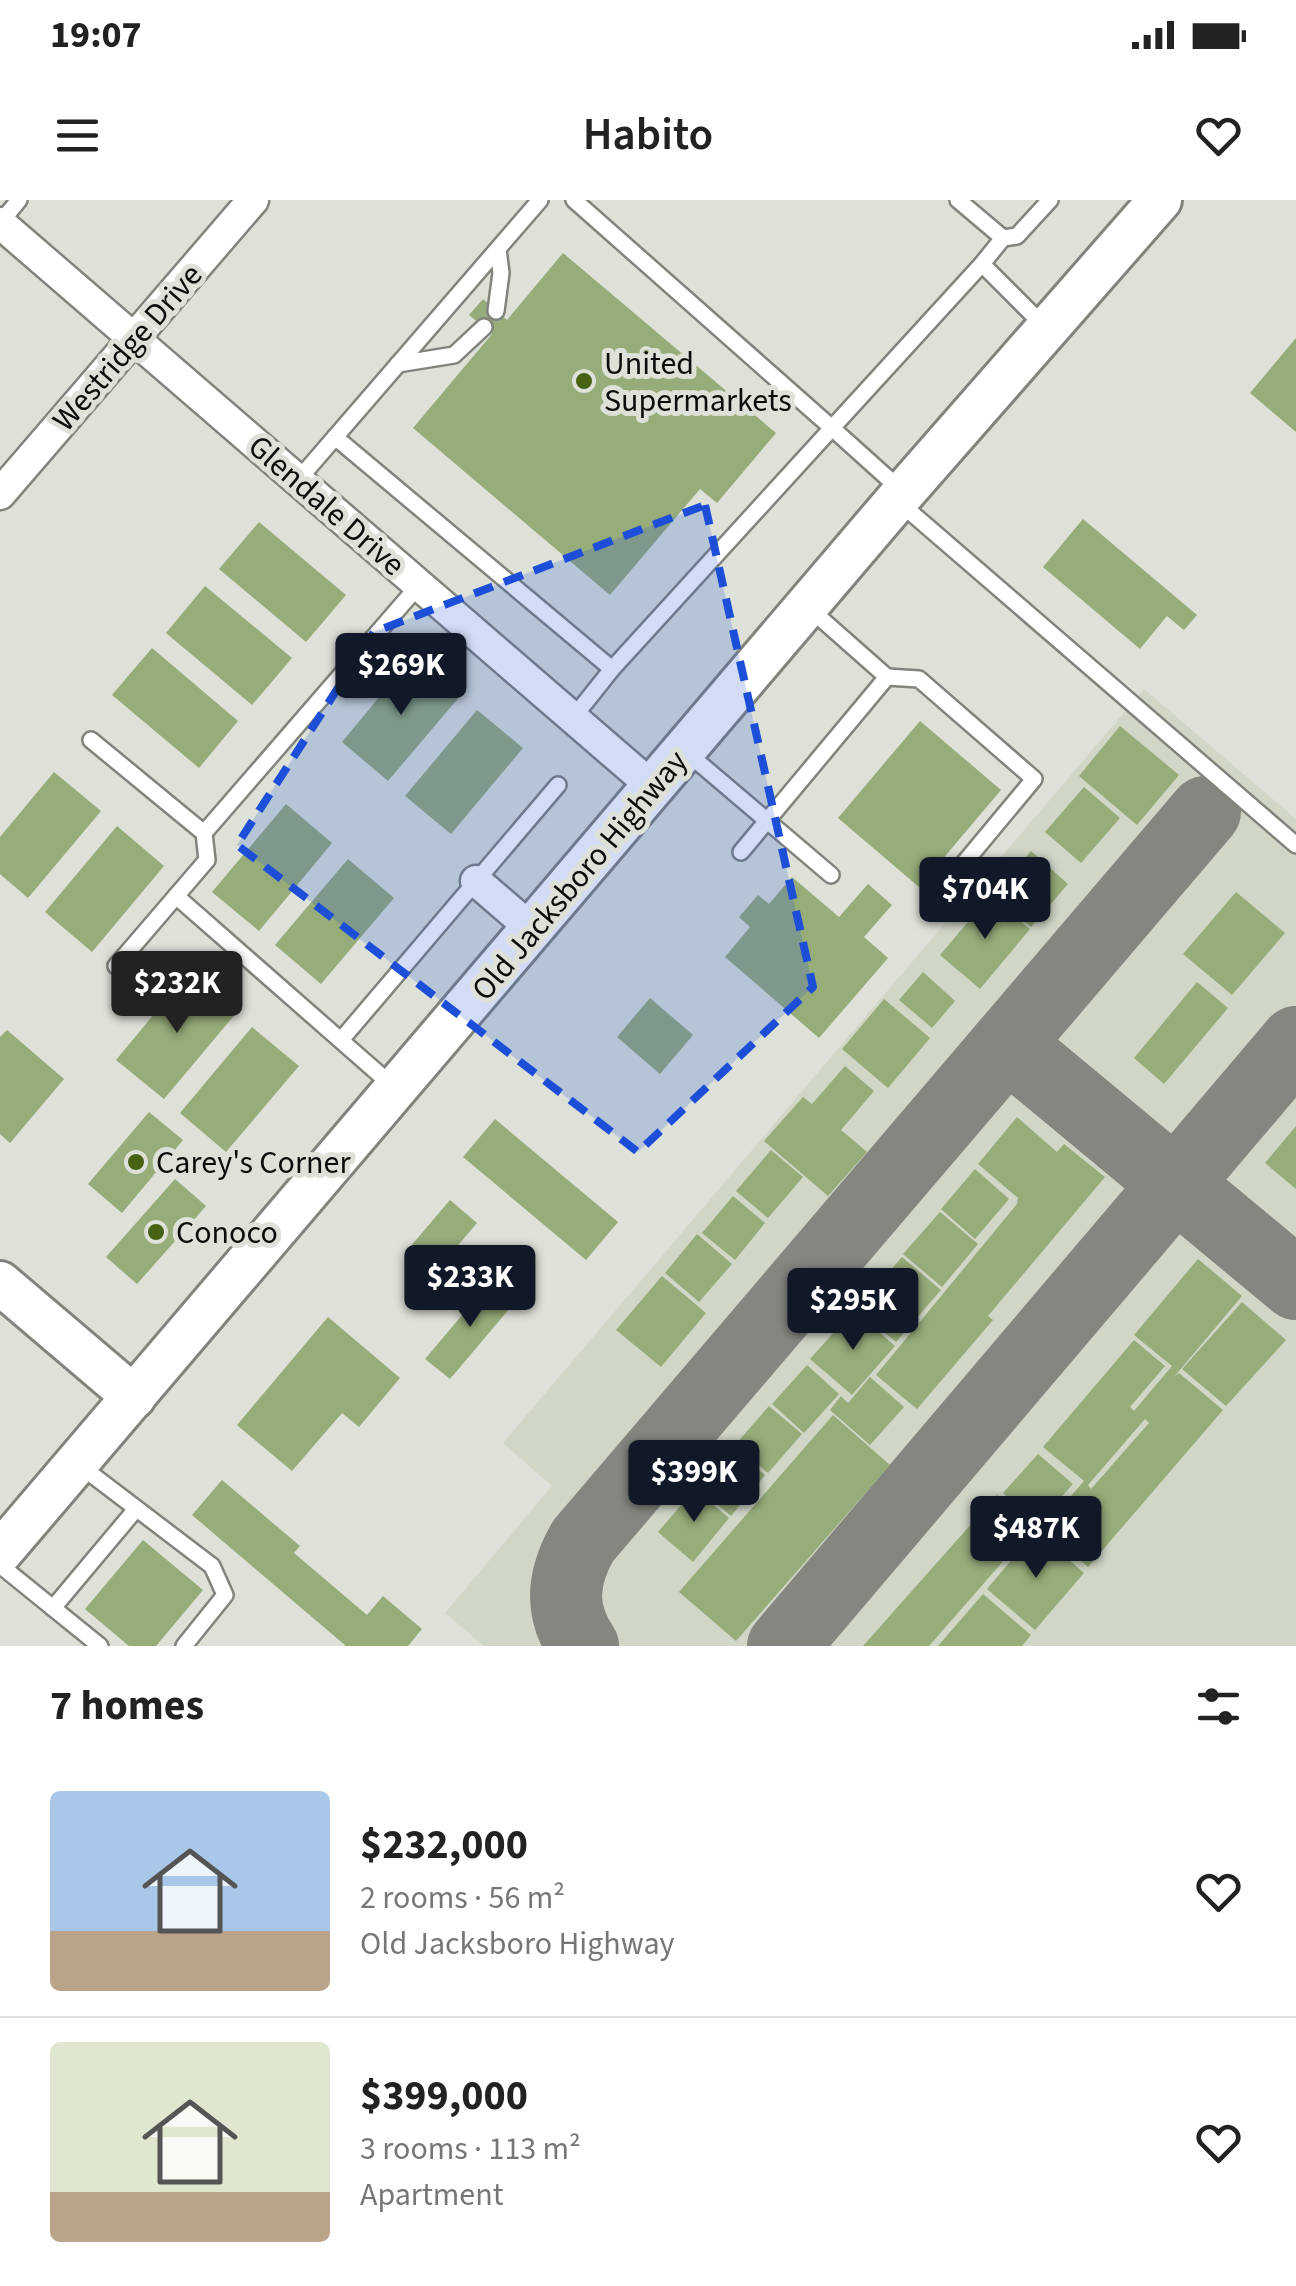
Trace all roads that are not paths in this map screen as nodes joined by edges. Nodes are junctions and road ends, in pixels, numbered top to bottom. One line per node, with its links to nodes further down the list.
1 (19, 200): 8 (lane)
2 (253, 200): 15 (street, Westridge Drive)
3 (540, 200): 10 (lane)
4 (574, 200): 17 (lane)
5 (1050, 200): 9 (lane)
6 (1160, 200): 14 (main road, Old Jacksboro Highway)
7 (963, 202): 9 (lane)
8 (0, 223): 15 (street, Glendale Drive)
9 (1003, 238): 11 (lane)
10 (498, 249): 12 (lane); 16 (lane)
11 (982, 264): 14 (lane); 17 (lane)
12 (496, 310)
13 (484, 327): 16 (lane)
14 (1047, 329): 21 (main road, Old Jacksboro Highway)
15 (135, 338): 19 (street, Glendale Drive); 20 (street, Westridge Drive)
16 (398, 364): 18 (lane)
17 (832, 428): 21 (lane); 24 (lane)
18 (335, 437): 19 (lane); 24 (lane)
19 (298, 480): 22 (street, Glendale Drive)
20 (0, 494)
21 (900, 496): 23 (main road, Old Jacksboro Highway); 33 (lane)
22 (420, 585): 26 (street, Glendale Drive); 32 (lane)
23 (807, 607): 25 (lane); 28 (main road, Old Jacksboro Highway)
24 (612, 668): 26 (lane)
25 (887, 676): 31 (lane); 37 (lane)
26 (573, 718): 30 (street, Glendale Drive)
27 (91, 740): 32 (lane)
28 (685, 751): 30 (main road, Old Jacksboro Highway); 31 (lane)
29 (558, 785): 36 (lane)
30 (654, 788): 39 (main road, Old Jacksboro Highway)
31 (767, 821): 34 (lane); 35 (lane)
32 (204, 833): 38 (lane)
33 (1296, 845)
34 (740, 852)
35 (831, 876)
36 (476, 881): 39 (street); 41 (lane)
37 (940, 892)
38 (176, 896): 40 (lane); 41 (lane)
39 (533, 930): 42 (main road, Old Jacksboro Highway)
40 (116, 966)
41 (340, 1040): 42 (lane)
42 (397, 1090): 44 (main road, Old Jacksboro Highway)
43 (0, 1283): 44 (main road)
44 (134, 1397): 45 (main road, Old Jacksboro Highway)
45 (77, 1464): 46 (lane); 47 (main road, Old Jacksboro Highway)
46 (136, 1509): 49 (lane); 51 (lane)
47 (0, 1553)
48 (0, 1565): 49 (lane)
49 (53, 1608): 50 (lane)
50 (100, 1646)
51 (184, 1646)

